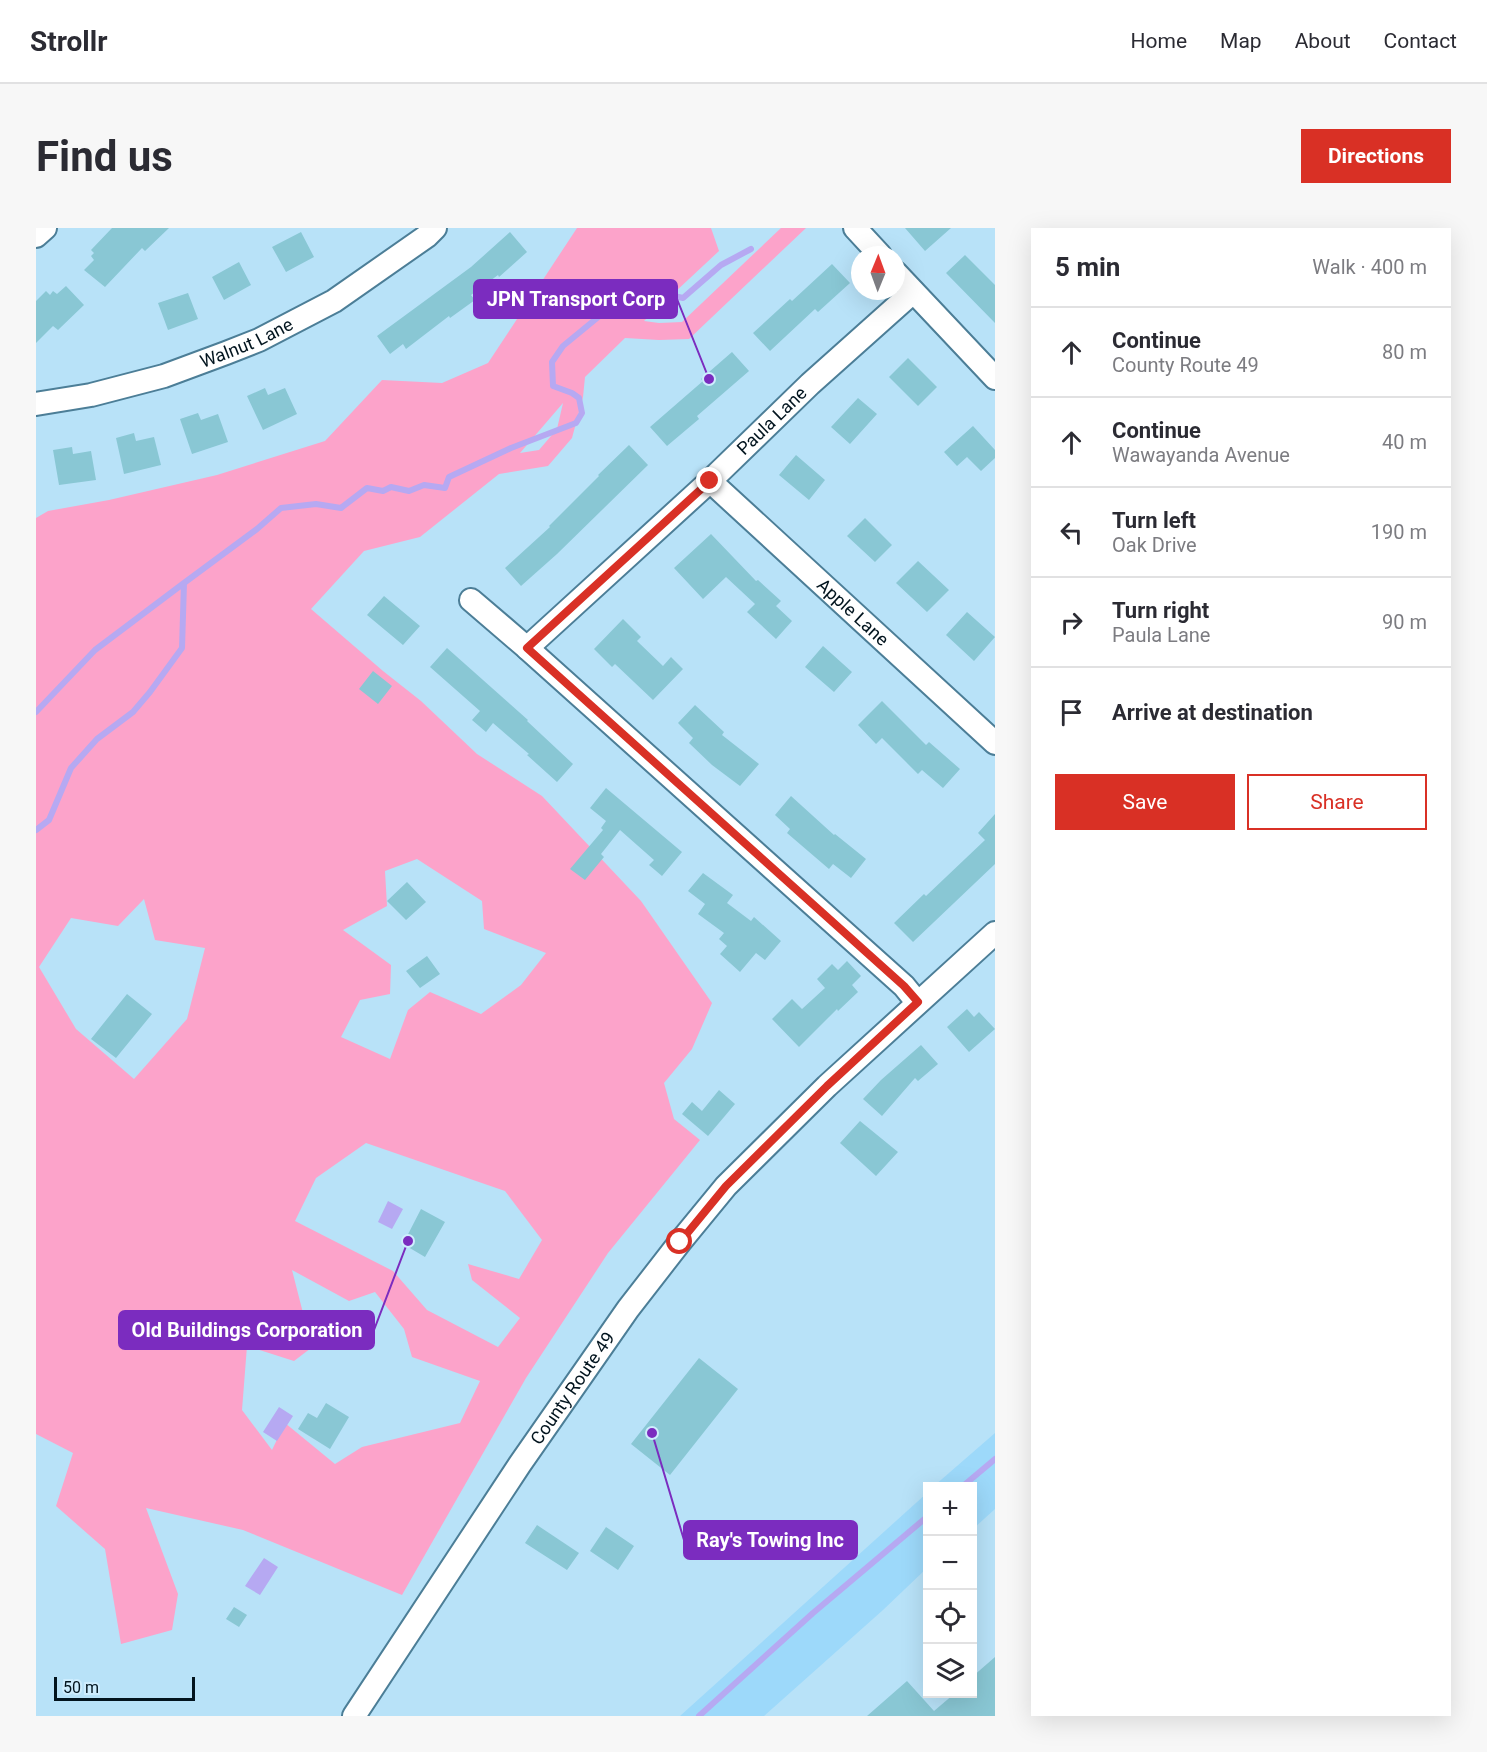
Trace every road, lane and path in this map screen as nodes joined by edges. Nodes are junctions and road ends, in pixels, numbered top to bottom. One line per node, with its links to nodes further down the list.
1 (45, 228): 4 (street)
2 (435, 228): 9 (street, Walnut Lane)
3 (855, 228): 5 (street)
4 (36, 236)
5 (871, 246)
6 (905, 283): 7 (street)
7 (913, 292): 8 (street); 10 (street, Paula Lane)
8 (995, 378)
9 (36, 404)
10 (710, 481): 12 (street, Paula Lane); 13 (street, Apple Lane)
11 (471, 600): 12 (street)
12 (527, 648): 15 (street)
13 (995, 743)
14 (995, 933): 15 (street, County Route 49)
15 (918, 1002): 16 (street, County Route 49)
16 (354, 1716)

